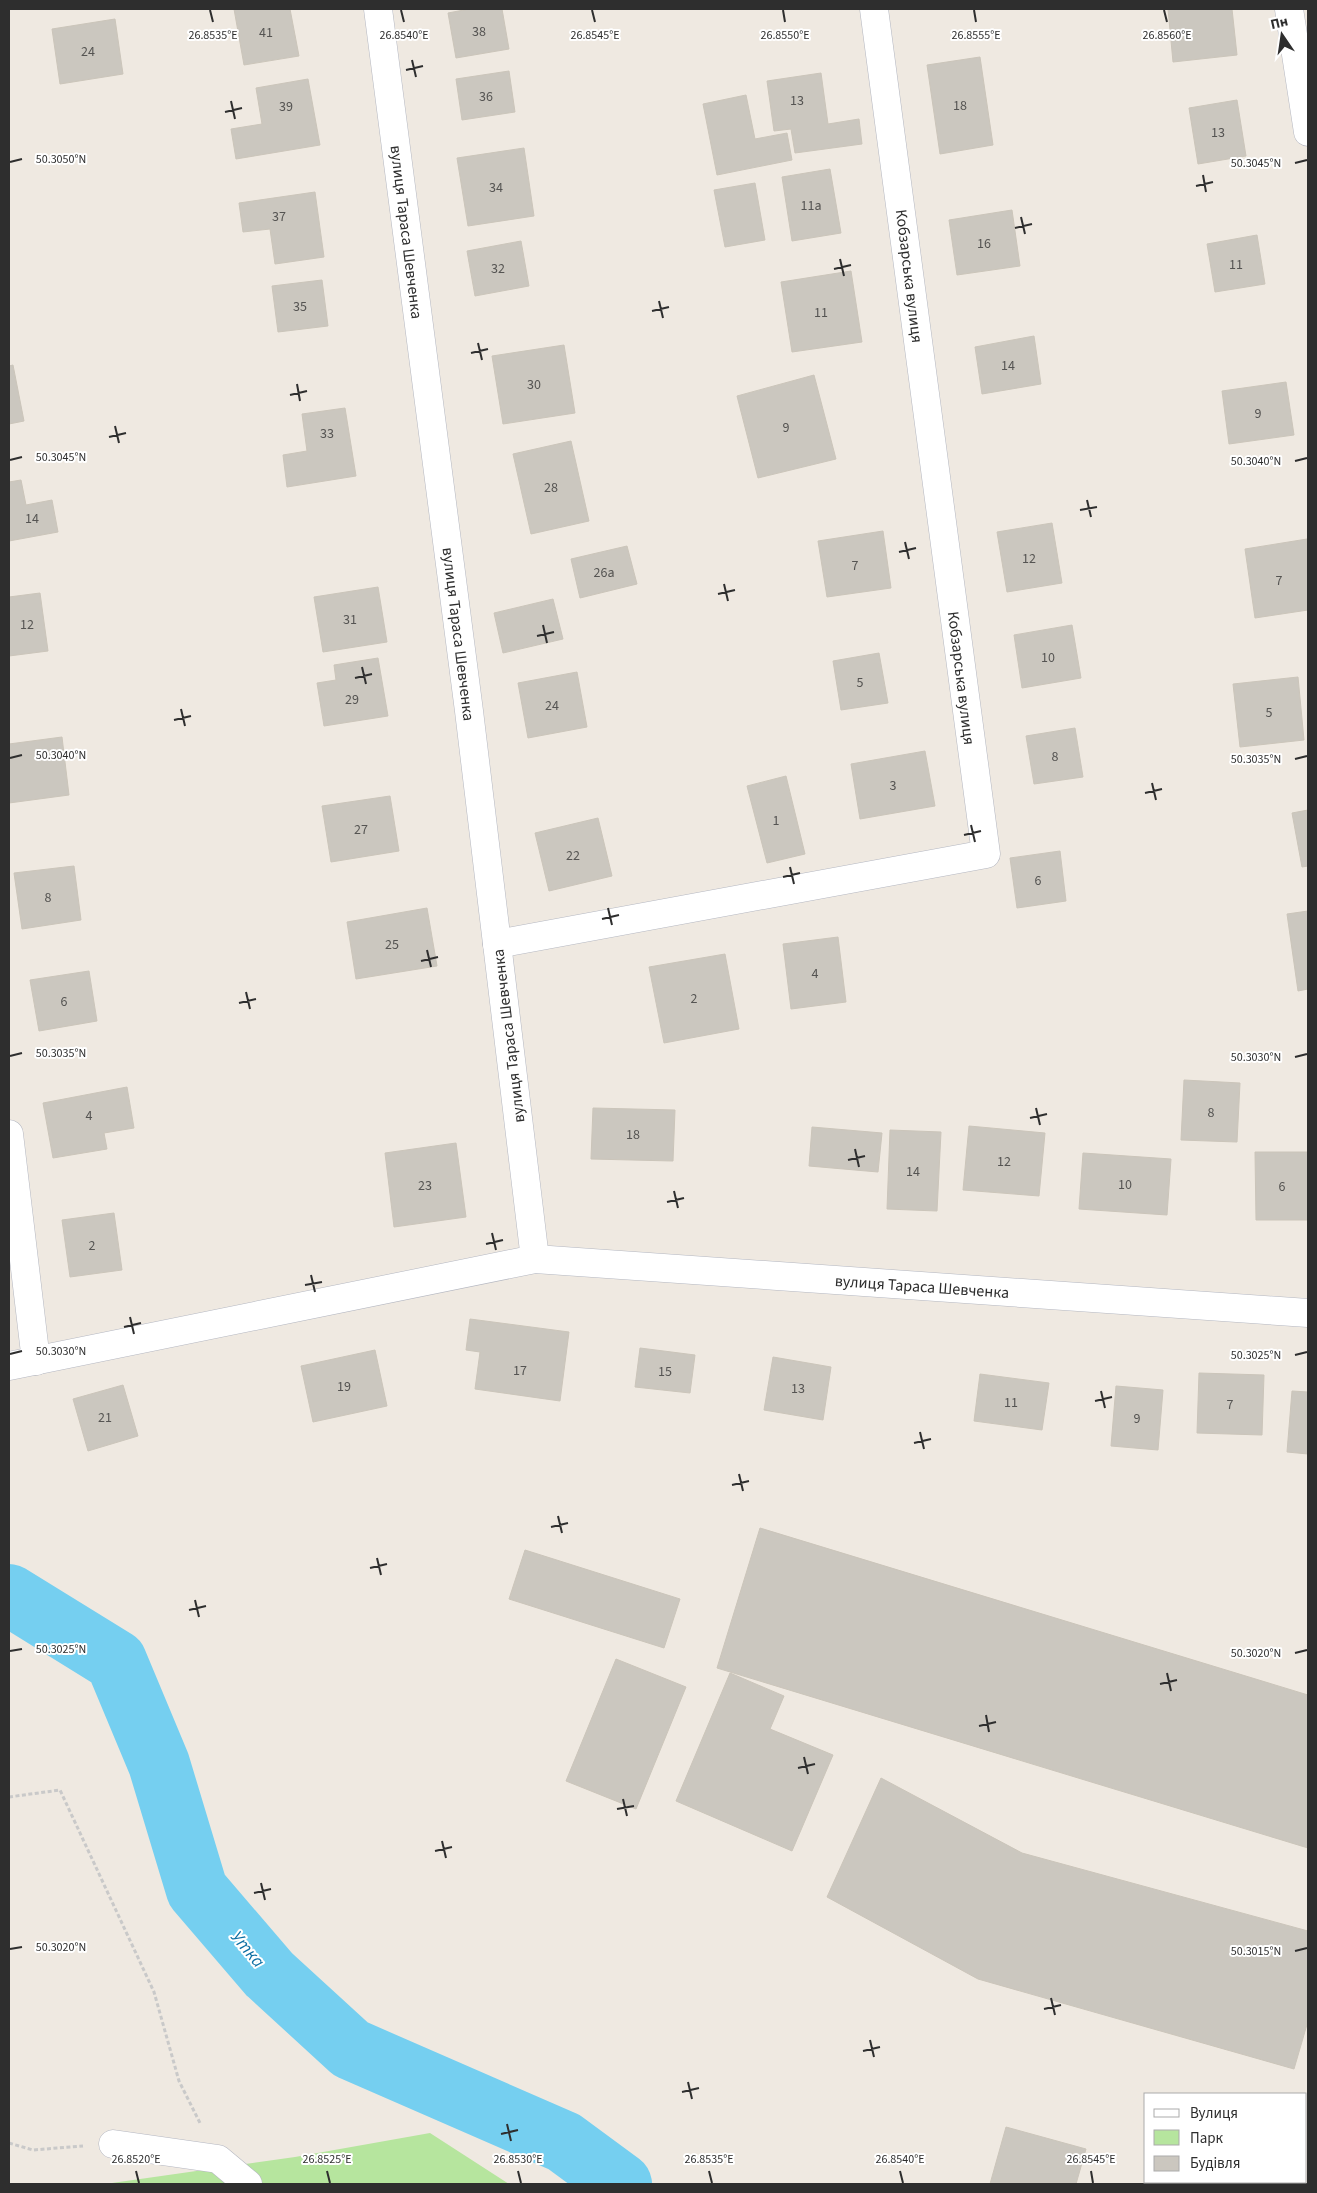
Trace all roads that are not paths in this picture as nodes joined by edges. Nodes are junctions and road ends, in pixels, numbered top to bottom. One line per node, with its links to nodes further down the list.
1 (378, 9): 5 (street, вулиця Тараса Шевченка)
2 (874, 9): 5 (street, Кобзарська вулиця)
3 (1288, 9): 4 (street)
4 (1308, 132)
5 (497, 944): 7 (street, вулиця Тараса Шевченка)
6 (9, 1134): 9 (street)
7 (535, 1259): 8 (street, вулиця Тараса Шевченка); 9 (street, вулиця Тараса Шевченка)
8 (1308, 1313)
9 (36, 1361): 10 (street, вулиця Тараса Шевченка)
10 (9, 1366)
11 (113, 2144): 12 (street)
12 (248, 2184)

